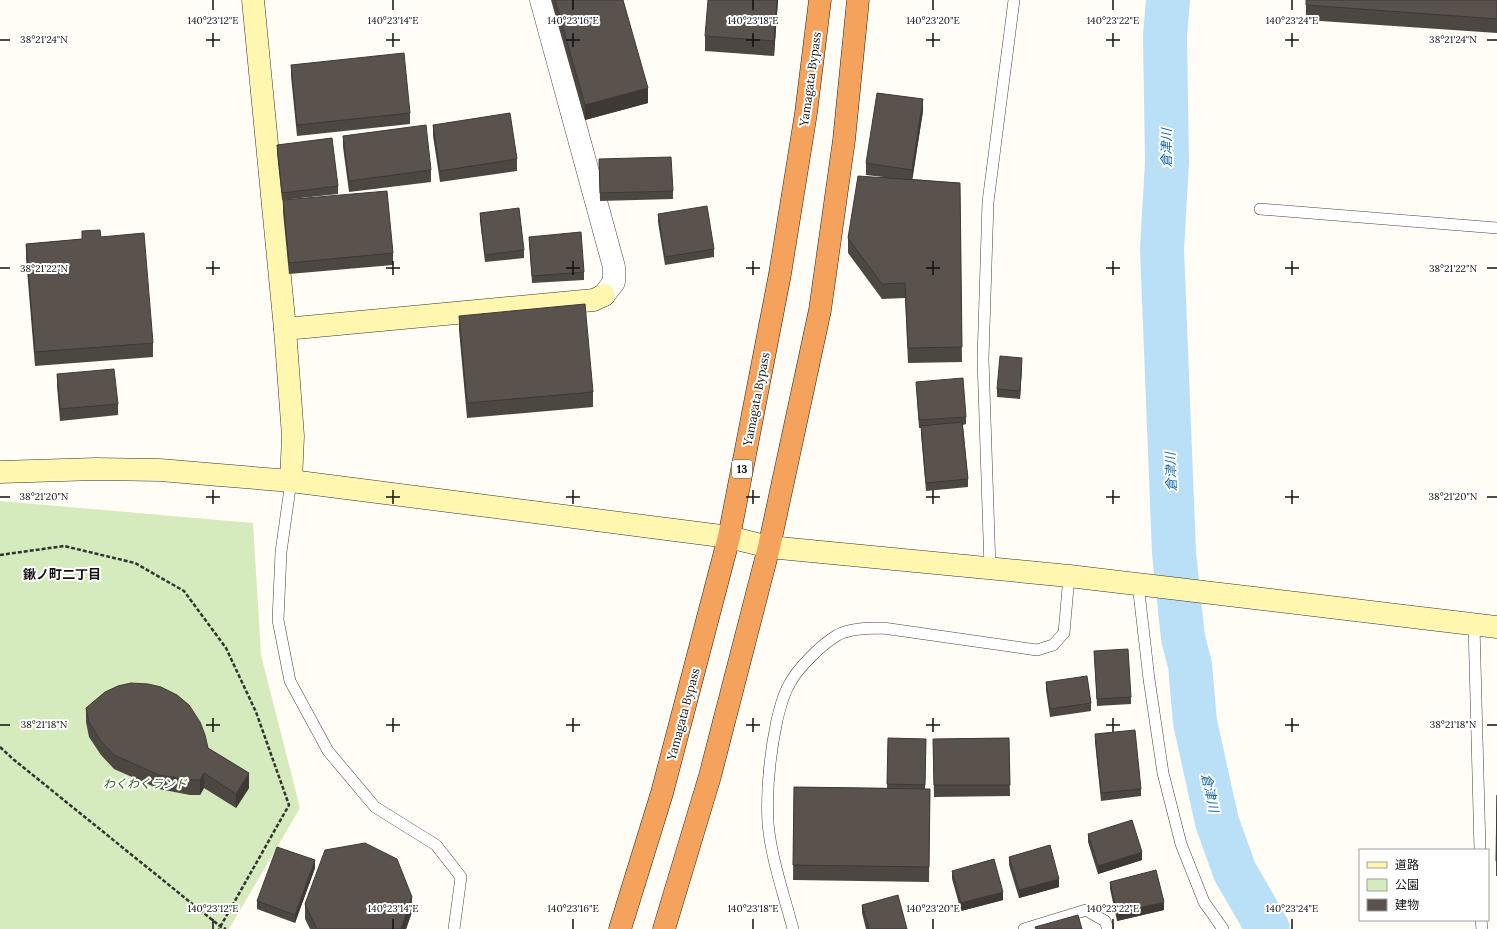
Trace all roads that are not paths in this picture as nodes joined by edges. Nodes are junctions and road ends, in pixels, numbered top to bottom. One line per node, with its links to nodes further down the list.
1 (253, 0): 8 (street)
2 (541, 0): 8 (street)
3 (820, 0): 11 (highway, Yamagata Bypass / 13)
4 (858, 0): 12 (highway)
5 (1014, 0): 13 (lane)
6 (1260, 209): 7 (lane)
7 (1497, 228)
8 (285, 330): 10 (street)
9 (0, 472): 10 (street)
10 (291, 481): 11 (street); 19 (lane)
11 (729, 538): 12 (street); 20 (highway, Yamagata Bypass / 13)
12 (769, 546): 13 (street); 21 (highway)
13 (990, 568): 14 (street)
14 (1069, 576): 15 (street); 22 (lane)
15 (1144, 585): 16 (street); 25 (lane)
16 (1474, 625): 17 (street); 18 (lane)
17 (1497, 627)
18 (1480, 849)
19 (454, 929)
20 (620, 929)
21 (664, 929)
22 (793, 929)
23 (1024, 929): 24 (lane)
24 (1108, 929)
25 (1223, 929)

